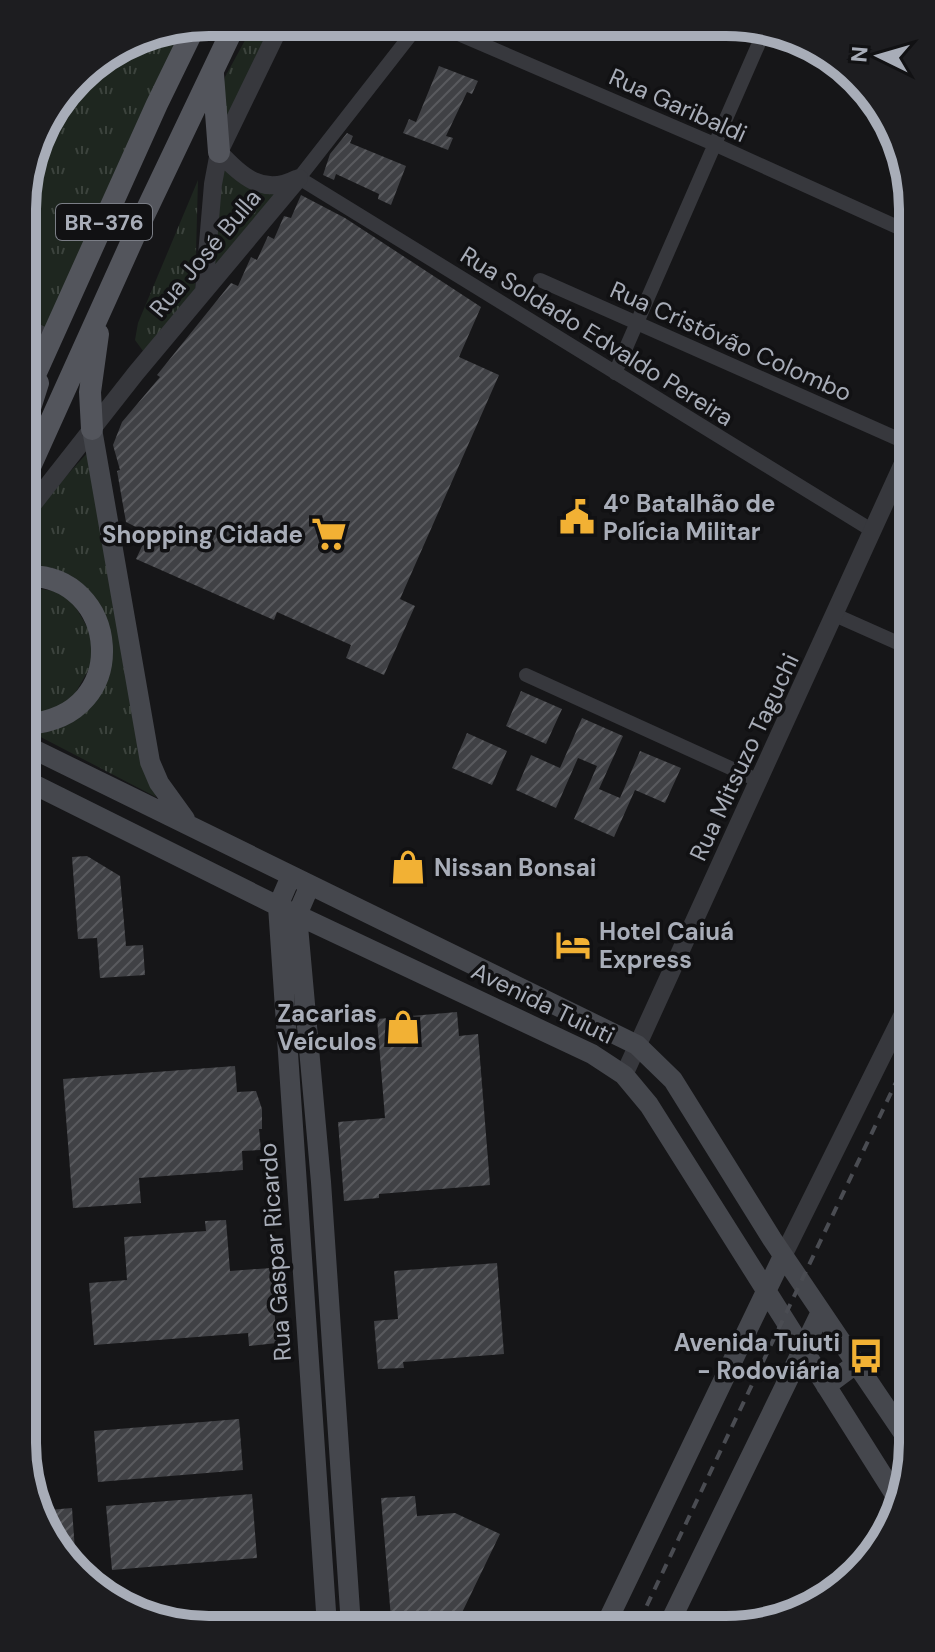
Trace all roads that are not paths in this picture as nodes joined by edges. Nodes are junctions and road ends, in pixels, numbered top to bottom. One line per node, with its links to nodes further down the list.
1 (229, 36): 8 (main road, BR-376)
2 (275, 36): 11 (street)
3 (410, 36): 12 (street, Rua José Bulla)
4 (463, 36): 10 (street, Rua Garibaldi)
5 (190, 37): 9 (main road, BR-376)
6 (183, 38): 9 (main road)
7 (761, 39): 10 (street)
8 (213, 71): 11 (main road); 16 (main road, BR-376)
9 (157, 104): 19 (main road, BR-376)
10 (714, 144): 13 (street, Rua Garibaldi); 17 (street)
11 (219, 152): 12 (street); 15 (street)
12 (299, 178): 15 (street, Rua José Bulla); 21 (street, Rua Soldado Edvaldo Pereira)
13 (899, 228)
14 (540, 280): 17 (street, Rua Cristóvão Colombo)
15 (204, 291): 24 (street, Rua José Bulla)
16 (101, 309): 24 (main road); 26 (main road, BR-376)
17 (636, 324): 21 (street); 25 (street, Rua Cristóvão Colombo)
18 (36, 333): 19 (street)
19 (52, 340): 20 (main road); 22 (main road); 23 (main road, BR-376)
20 (36, 365)
21 (615, 373): 29 (street, Rua Soldado Edvaldo Pereira)
22 (36, 374)
23 (36, 390)
24 (92, 429): 28 (street, Rua José Bulla); 38 (main road)
25 (899, 439)
26 (36, 454)
27 (899, 472): 29 (street, Rua Mitsuzo Taguchi)
28 (36, 500)
29 (873, 531): 31 (street, Rua Mitsuzo Taguchi)
30 (36, 578): 34 (main road)
31 (835, 615): 32 (street); 36 (street, Rua Mitsuzo Taguchi)
32 (899, 643)
33 (526, 675): 36 (street)
34 (36, 723)
35 (36, 750): 38 (main road, Avenida Tuiuti)
36 (759, 781): 45 (street, Rua Mitsuzo Taguchi)
37 (36, 785): 41 (main road, Avenida Tuiuti)
38 (190, 825): 39 (main road, Avenida Tuiuti)
39 (291, 876): 40 (main road, Avenida Tuiuti); 41 (main road, Rua Gaspar Ricardo)
40 (310, 885): 42 (main road, Rua Gaspar Ricardo); 45 (main road, Avenida Tuiuti)
41 (278, 906): 42 (main road, Avenida Tuiuti); 43 (main road, Rua Gaspar Ricardo)
42 (297, 915): 43 (main road, Rua Gaspar Ricardo); 46 (main road, Avenida Tuiuti)
43 (291, 961): 57 (main road, Rua Gaspar Ricardo); 58 (main road, Rua Gaspar Ricardo)
44 (899, 1024): 49 (street)
45 (637, 1045): 46 (street, Rua Mitsuzo Taguchi); 47 (main road, Avenida Tuiuti)
46 (624, 1075): 48 (main road, Avenida Tuiuti)
47 (723, 1161): 48 (main road); 49 (main road, Avenida Tuiuti)
48 (699, 1183): 50 (main road, Avenida Tuiuti)
49 (788, 1263): 50 (main road); 51 (main road, Avenida Tuiuti)
50 (770, 1296): 52 (main road, Avenida Tuiuti); 59 (main road)
51 (817, 1306): 52 (main road); 53 (main road, Avenida Tuiuti)
52 (798, 1341): 54 (main road, Avenida Tuiuti); 60 (main road)
53 (857, 1363): 54 (main road); 55 (main road, Avenida Tuiuti)
54 (826, 1386): 56 (main road, Avenida Tuiuti)
55 (899, 1426)
56 (892, 1491)
57 (326, 1616)
58 (350, 1616)
59 (610, 1616)
60 (673, 1616)

